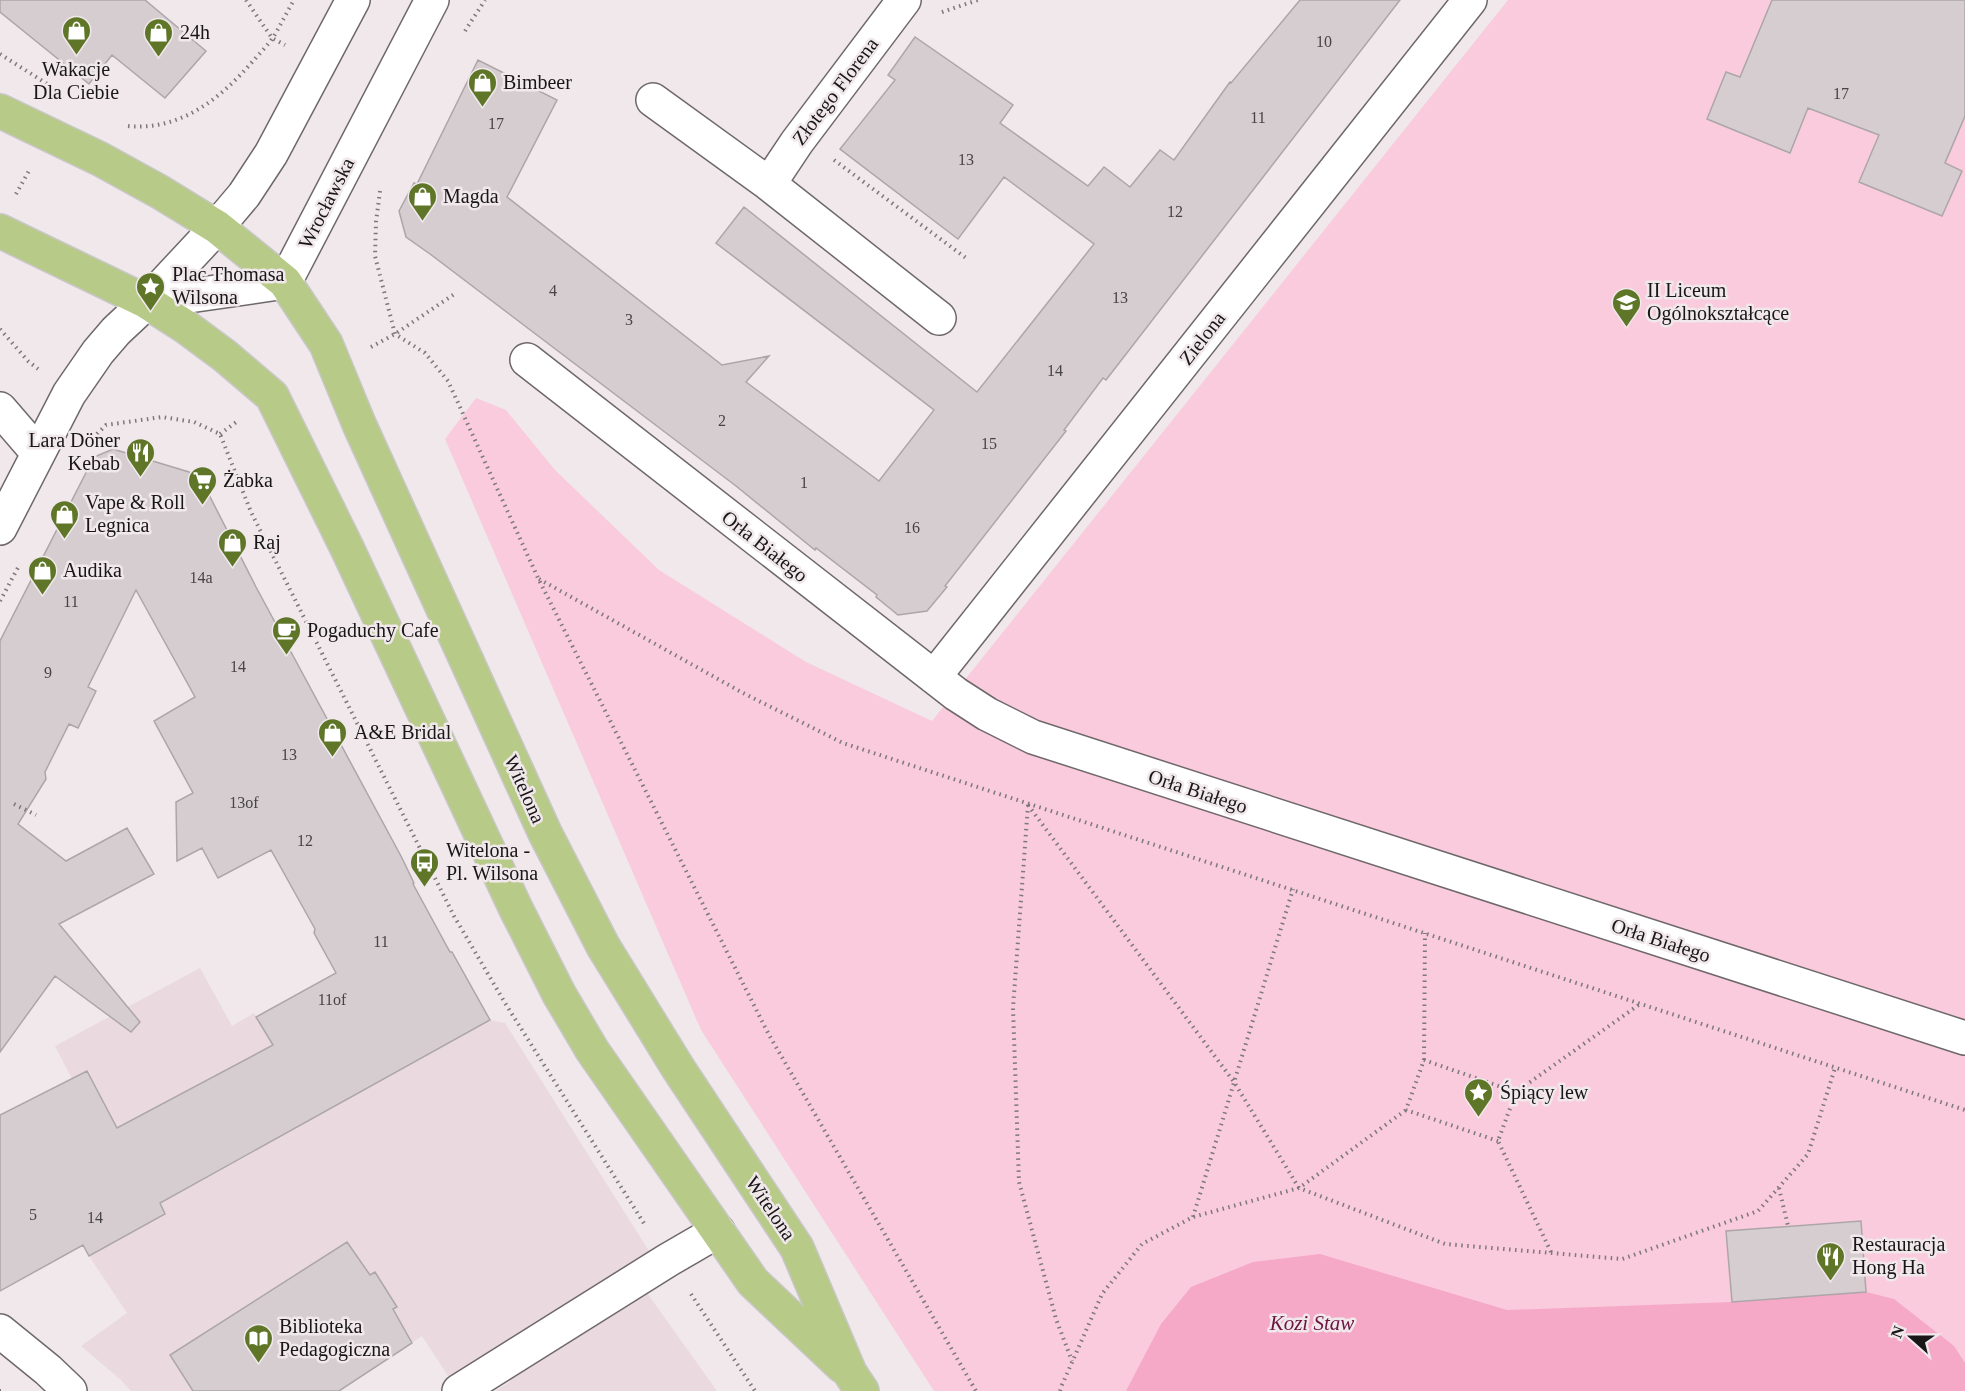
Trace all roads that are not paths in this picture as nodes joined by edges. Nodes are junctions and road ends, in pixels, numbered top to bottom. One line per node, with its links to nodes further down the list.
1 (353, 0): 8 (street)
2 (432, 0): 10 (street, Wrocławska)
3 (904, 0): 7 (street, Złotego Florena)
4 (1470, 0): 17 (street, Zielona)
5 (654, 100): 7 (street)
6 (0, 111): 8 (main road, Witelona)
7 (769, 184): 12 (street)
8 (217, 227): 10 (main road, Witelona); 11 (street)
9 (0, 231): 11 (main road)
10 (285, 282): 11 (street); 21 (main road, Witelona)
11 (147, 302): 15 (street); 19 (main road, Witelona)
12 (939, 318)
13 (527, 360): 17 (street, Orła Białego)
14 (0, 409): 15 (street)
15 (38, 453): 16 (street)
16 (0, 528)
17 (934, 677): 18 (street, Orła Białego)
18 (1965, 1038)
19 (718, 1231): 21 (main road, Witelona); 23 (street)
20 (0, 1331): 22 (street)
21 (856, 1382)
22 (70, 1391)
23 (459, 1391)

